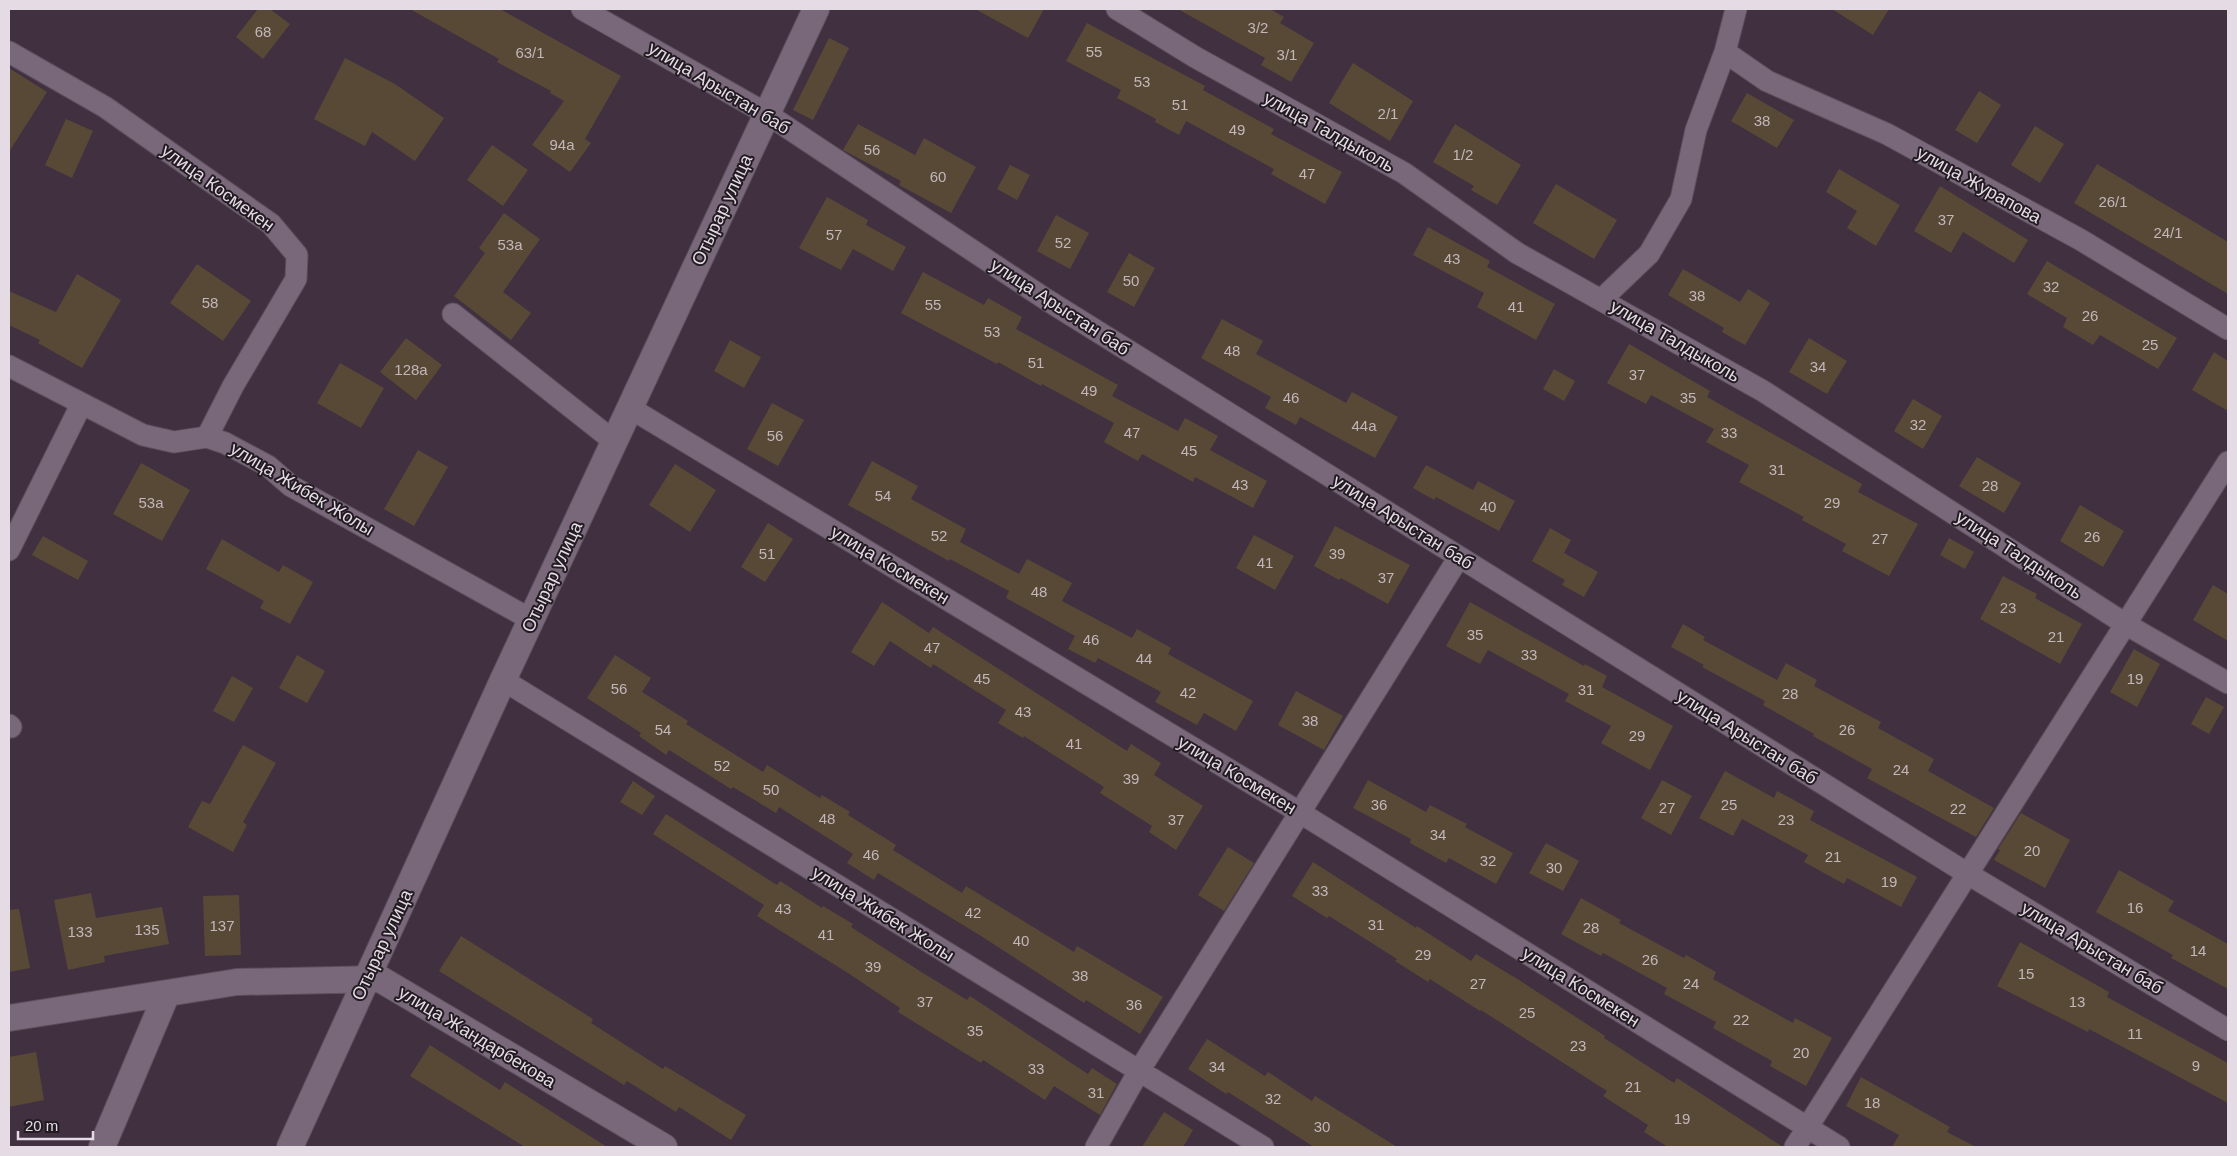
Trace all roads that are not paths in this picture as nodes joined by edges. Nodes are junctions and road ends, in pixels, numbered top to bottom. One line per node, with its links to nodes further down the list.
1 (582, 9): 7 (street, улица Арыстан баб)
2 (816, 9): 7 (street, Отырар улица)
3 (1117, 9): 8 (street, улица Талдыколь)
4 (1736, 9): 6 (street)
5 (9, 52): 14 (street, улица Космекен)
6 (1725, 52): 8 (street); 10 (street, улица Журапова)
7 (767, 114): 13 (street, Отырар улица); 18 (street, улица Арыстан баб)
8 (1602, 299): 20 (street, улица Талдыколь)
9 (453, 314): 15 (street)
10 (2228, 329)
11 (9, 366): 12 (street, улица Жибек Жолы)
12 (81, 405): 14 (street, улица Жибек Жолы); 17 (street)
13 (630, 408): 15 (street, Отырар улица); 23 (street, улица Космекен)
14 (207, 437): 19 (street, улица Жибек Жолы)
15 (614, 442): 19 (street, Отырар улица)
16 (2228, 462): 20 (street)
17 (9, 550)
18 (1459, 557): 23 (street); 24 (street, улица Арыстан баб)
19 (532, 620): 21 (street, Отырар улица)
20 (2127, 625): 22 (street, улица Талдыколь); 24 (street)
21 (504, 680): 25 (street, Отырар улица); 29 (street, улица Жибек Жолы)
22 (2228, 683)
23 (1299, 812): 29 (street); 30 (street, улица Космекен)
24 (1968, 874): 28 (street, улица Арыстан баб); 30 (street)
25 (366, 979): 26 (street, улица Жандарбекова); 32 (street, Отырар улица); 33 (street, улица Жандарбекова)
26 (167, 993): 27 (street, улица Жандарбекова); 31 (street)
27 (9, 1018)
28 (2228, 1030)
29 (1139, 1071): 34 (street); 35 (street, улица Жибек Жолы)
30 (1808, 1127): 36 (street); 37 (street, улица Космекен)
31 (102, 1147)
32 (290, 1147)
33 (664, 1147)
34 (1096, 1147)
35 (1264, 1147)
36 (1796, 1147)
37 (1839, 1147)

